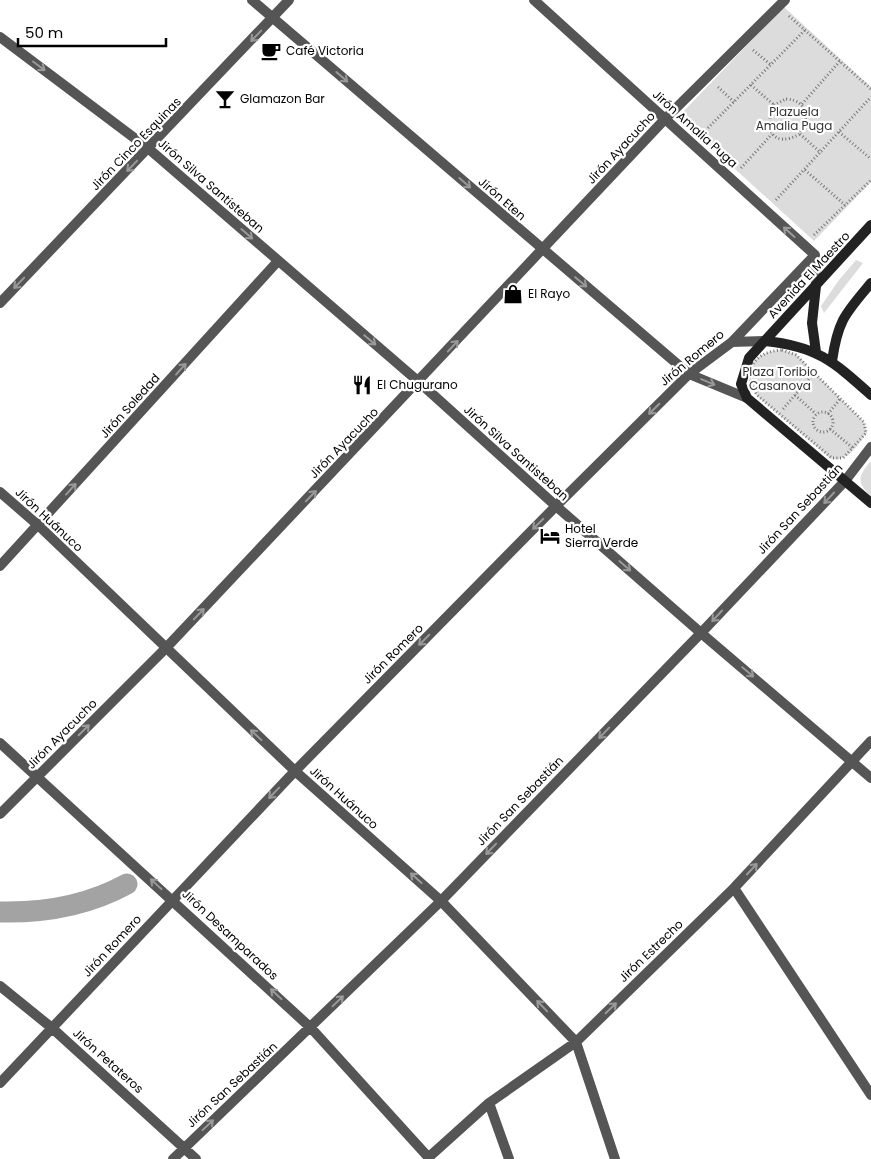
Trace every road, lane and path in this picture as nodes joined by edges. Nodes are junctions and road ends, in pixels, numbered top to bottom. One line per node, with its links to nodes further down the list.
1 (252, 0): 5 (street, Jirón Eten)
2 (289, 0): 5 (street, Jirón Cinco Esquinas)
3 (534, 0): 18 (street, Jirón Amalia Puga)
4 (784, 5): 6 (path); 18 (street, Jirón Ayacucho)
5 (273, 18): 25 (street, Jirón Cinco Esquinas, one-way to 25); 39 (street, Jirón Eten, one-way to 39)
6 (805, 30): 9 (path); 10 (path)
7 (0, 37): 25 (street, Jirón Silva Santisteban, one-way to 25)
8 (748, 46): 10 (path)
9 (840, 61): 13 (path); 16 (path)
10 (771, 65): 12 (path)
11 (714, 83): 15 (path)
12 (750, 86): 15 (path); 17 (path)
13 (871, 89)
14 (871, 97): 20 (path)
15 (734, 102): 21 (path)
16 (802, 104): 17 (path); 23 (path)
17 (774, 105): 22 (path)
18 (665, 119): 39 (street, Jirón Ayacucho); 40 (street, Jirón Amalia Puga, one-way to 18)
19 (696, 127): 21 (path)
20 (839, 132): 26 (path); 27 (path)
21 (703, 133): 24 (path)
22 (772, 134): 23 (path); 29 (path)
23 (800, 134): 26 (path)
24 (710, 139)
25 (149, 149): 41 (street, Jirón Silva Santisteban, one-way to 41); 44 (street, Jirón Cinco Esquinas, one-way to 44)
26 (821, 152): 30 (path)
27 (871, 159)
28 (735, 162): 29 (path)
29 (741, 168): 31 (path)
30 (805, 170): 34 (path); 35 (path)
31 (748, 174)
32 (871, 180): 35 (path)
33 (769, 194): 34 (path)
34 (776, 200): 36 (path)
35 (845, 205): 38 (path)
36 (782, 206)
37 (871, 226): 43 (main road, Avenida El Maestro)
38 (809, 230)
39 (543, 250): 50 (street, Jirón Eten, one-way to 50); 51 (street, Jirón Ayacucho, one-way to 39)
40 (815, 255): 43 (street); 46 (street, Jirón Romero)
41 (278, 262): 51 (street, Jirón Silva Santisteban, one-way to 51); 66 (street, Jirón Soledad, one-way to 41)
42 (871, 283): 48 (main road)
43 (816, 286): 45 (main road, Avenida El Maestro); 47 (main road)
44 (0, 304)
45 (765, 341): 46 (street); 47 (main road); 54 (main road, Avenida El Maestro)
46 (732, 342): 50 (street, Jirón Romero)
47 (816, 352): 48 (main road)
48 (832, 361): 53 (main road)
49 (814, 373): 52 (path); 55 (path); 56 (path)
50 (689, 374): 54 (street, Jirón Eten, one-way to 54); 65 (street, Jirón Romero, one-way to 65)
51 (419, 382): 65 (street, Jirón Silva Santisteban); 69 (street, Jirón Ayacucho, one-way to 51)
52 (795, 395): 56 (path); 57 (path)
53 (871, 395)
54 (747, 398): 62 (main road)
55 (840, 399): 58 (path); 61 (path)
56 (779, 414): 61 (path)
57 (816, 414): 58 (path); 59 (path)
58 (828, 414): 59 (path)
59 (830, 429): 61 (path)
60 (871, 447): 62 (street, Jirón San Sebastián)
61 (854, 448)
62 (845, 481): 64 (main road); 68 (street, Jirón San Sebastián, one-way to 68)
63 (0, 492): 66 (street, Jirón Huánuco)
64 (871, 503)
65 (556, 506): 68 (street, Jirón Silva Santisteban, one-way to 68); 73 (street, Jirón Romero, one-way to 73)
66 (39, 526): 67 (street, Jirón Soledad); 69 (street, Jirón Huánuco)
67 (0, 566)
68 (701, 633): 72 (street, Jirón Silva Santisteban, one-way to 72); 79 (street, Jirón San Sebastián, one-way to 79)
69 (165, 649): 73 (street, Jirón Huánuco, one-way to 69); 74 (street, Jirón Ayacucho, one-way to 69)
70 (871, 741): 72 (street, Jirón Estrecho)
71 (0, 743): 74 (street, Jirón Desamparados)
72 (852, 760): 75 (street, Jirón Silva Santisteban); 77 (street, Jirón Estrecho, one-way to 72)
73 (295, 771): 78 (street, Jirón Romero, one-way to 78); 79 (street, Jirón Huánuco, one-way to 73)
74 (38, 775): 76 (street, Jirón Ayacucho); 78 (street, Jirón Desamparados, one-way to 74)
75 (871, 778)
76 (0, 814)
77 (734, 888): 83 (street, Jirón Estrecho, one-way to 77); 85 (street)
78 (173, 899): 81 (street, Jirón Romero); 82 (street, Jirón Desamparados, one-way to 78)
79 (441, 901): 82 (street, Jirón San Sebastián, one-way to 79); 83 (street, Jirón Huánuco, one-way to 79)
80 (0, 986): 81 (street, Jirón Petateros)
81 (52, 1028): 84 (street, Jirón Romero); 87 (street, Jirón Petateros)
82 (311, 1028): 87 (street, Jirón San Sebastián, one-way to 82); 88 (street, Jirón Desamparados)
83 (576, 1042): 86 (street, Jirón Estrecho); 92 (street, Jirón Huánuco)
84 (0, 1083)
85 (871, 1096)
86 (489, 1103): 88 (street, Jirón Estrecho); 91 (street)
87 (184, 1148): 89 (street, Jirón San Sebastián); 90 (street, Jirón Petateros)
88 (429, 1158)
89 (173, 1159)
90 (196, 1159)
91 (509, 1159)
92 (615, 1159)

